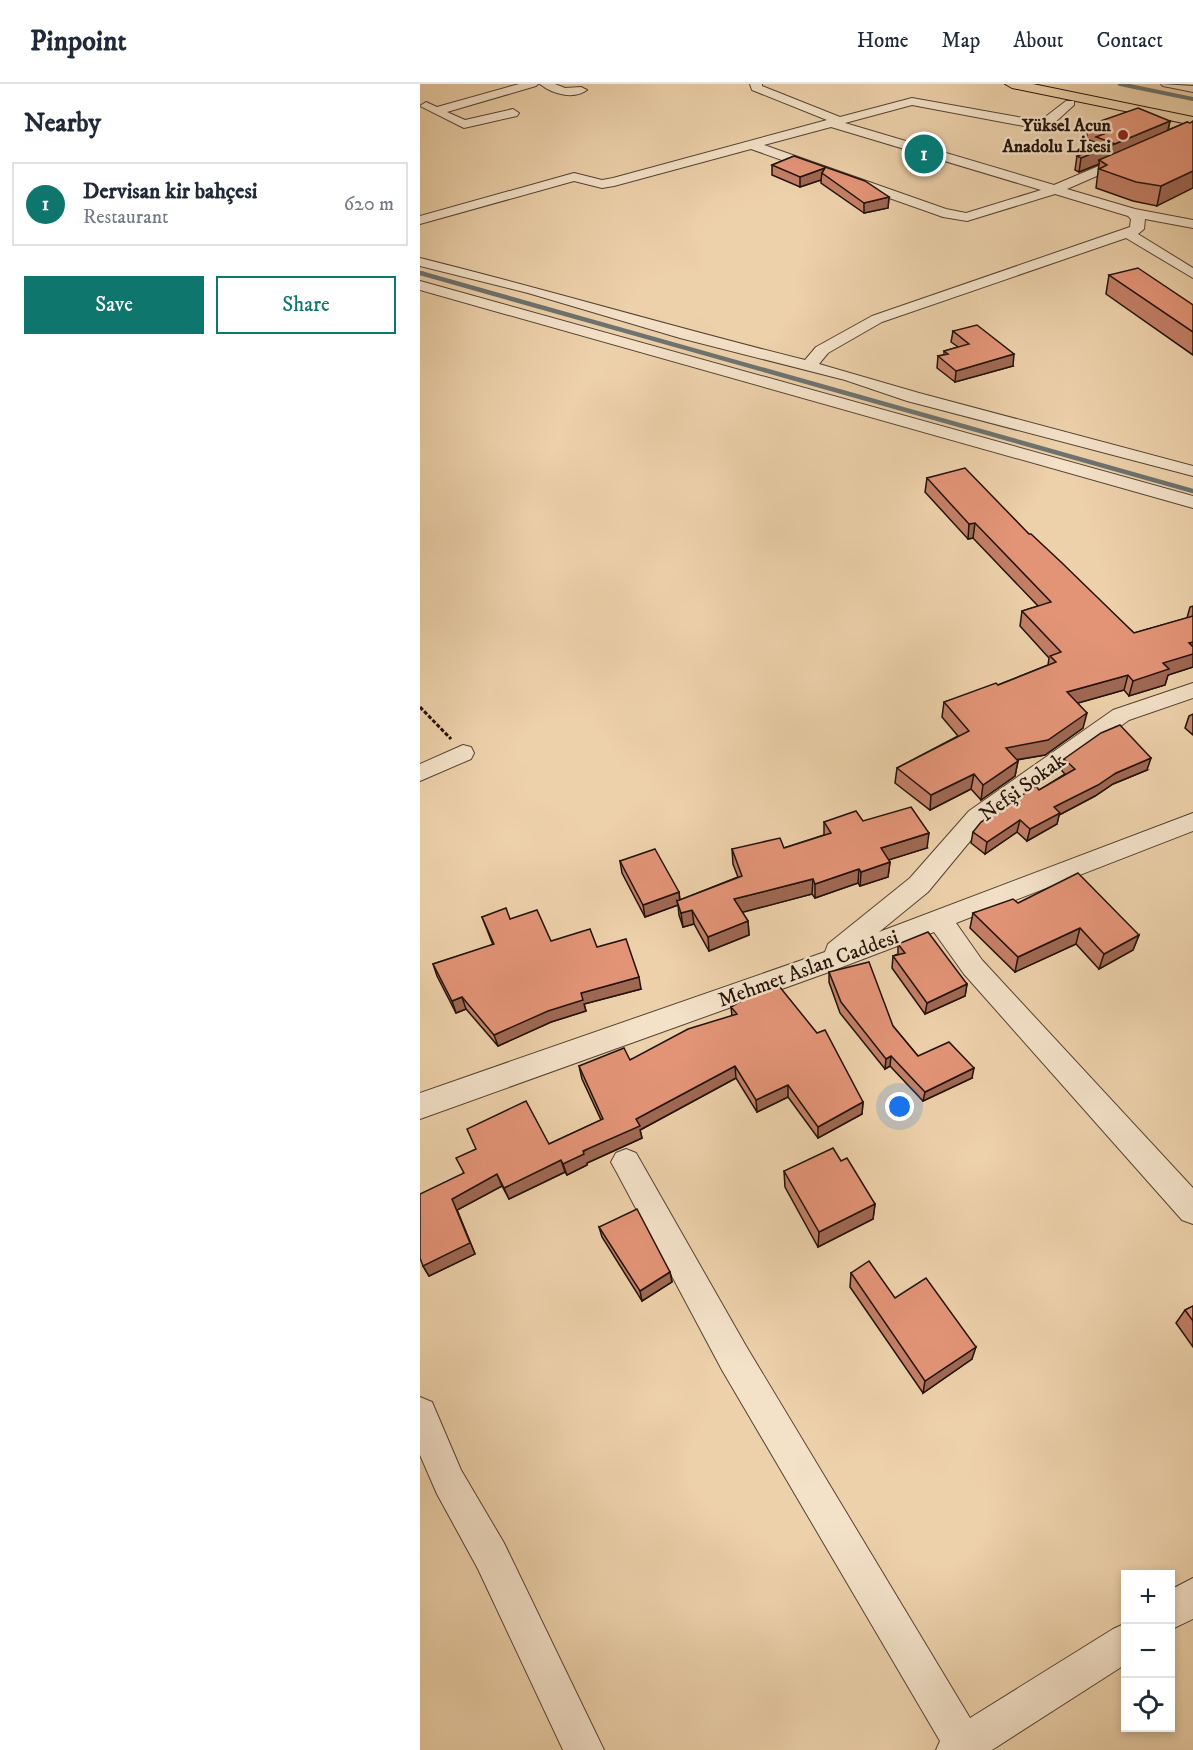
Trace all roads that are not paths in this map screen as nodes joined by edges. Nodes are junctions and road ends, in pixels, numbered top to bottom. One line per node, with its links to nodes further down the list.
1 (532, 84): 11 (street)
2 (546, 84): 7 (street)
3 (756, 84): 15 (street)
4 (1012, 84): 14 (main road)
5 (1048, 84): 12 (main road)
6 (1167, 84): 8 (street)
7 (581, 90)
8 (1193, 90)
9 (420, 103): 11 (street)
10 (1070, 103): 15 (street)
11 (436, 111): 13 (street)
12 (1193, 112)
13 (513, 113)
14 (1193, 121)
15 (835, 122): 17 (street); 18 (street)
16 (1193, 130): 18 (street)
17 (753, 144): 18 (street); 20 (street)
18 (1057, 189): 19 (street)
19 (1133, 213): 21 (street); 22 (street)
20 (420, 220)
21 (1193, 224)
22 (1127, 233): 24 (street); 26 (street)
23 (420, 262): 26 (street)
24 (1193, 274)
25 (420, 285): 28 (street)
26 (808, 367): 27 (street)
27 (1193, 471)
28 (1193, 502)
29 (1193, 690): 34 (street, Nefşi Sokak)
30 (463, 753): 31 (street)
31 (420, 773)
32 (1193, 822): 33 (street, Mehmet Aslan Caddesi)
33 (939, 920): 34 (street, Mehmet Aslan Caddesi); 37 (street)
34 (820, 965): 35 (street, Mehmet Aslan Caddesi)
35 (420, 1106)
36 (626, 1162): 42 (street)
37 (1193, 1210)
38 (420, 1414): 43 (street)
39 (1193, 1597): 40 (street)
40 (1175, 1609)
41 (1121, 1645): 42 (street)
42 (960, 1747)
43 (584, 1750)

